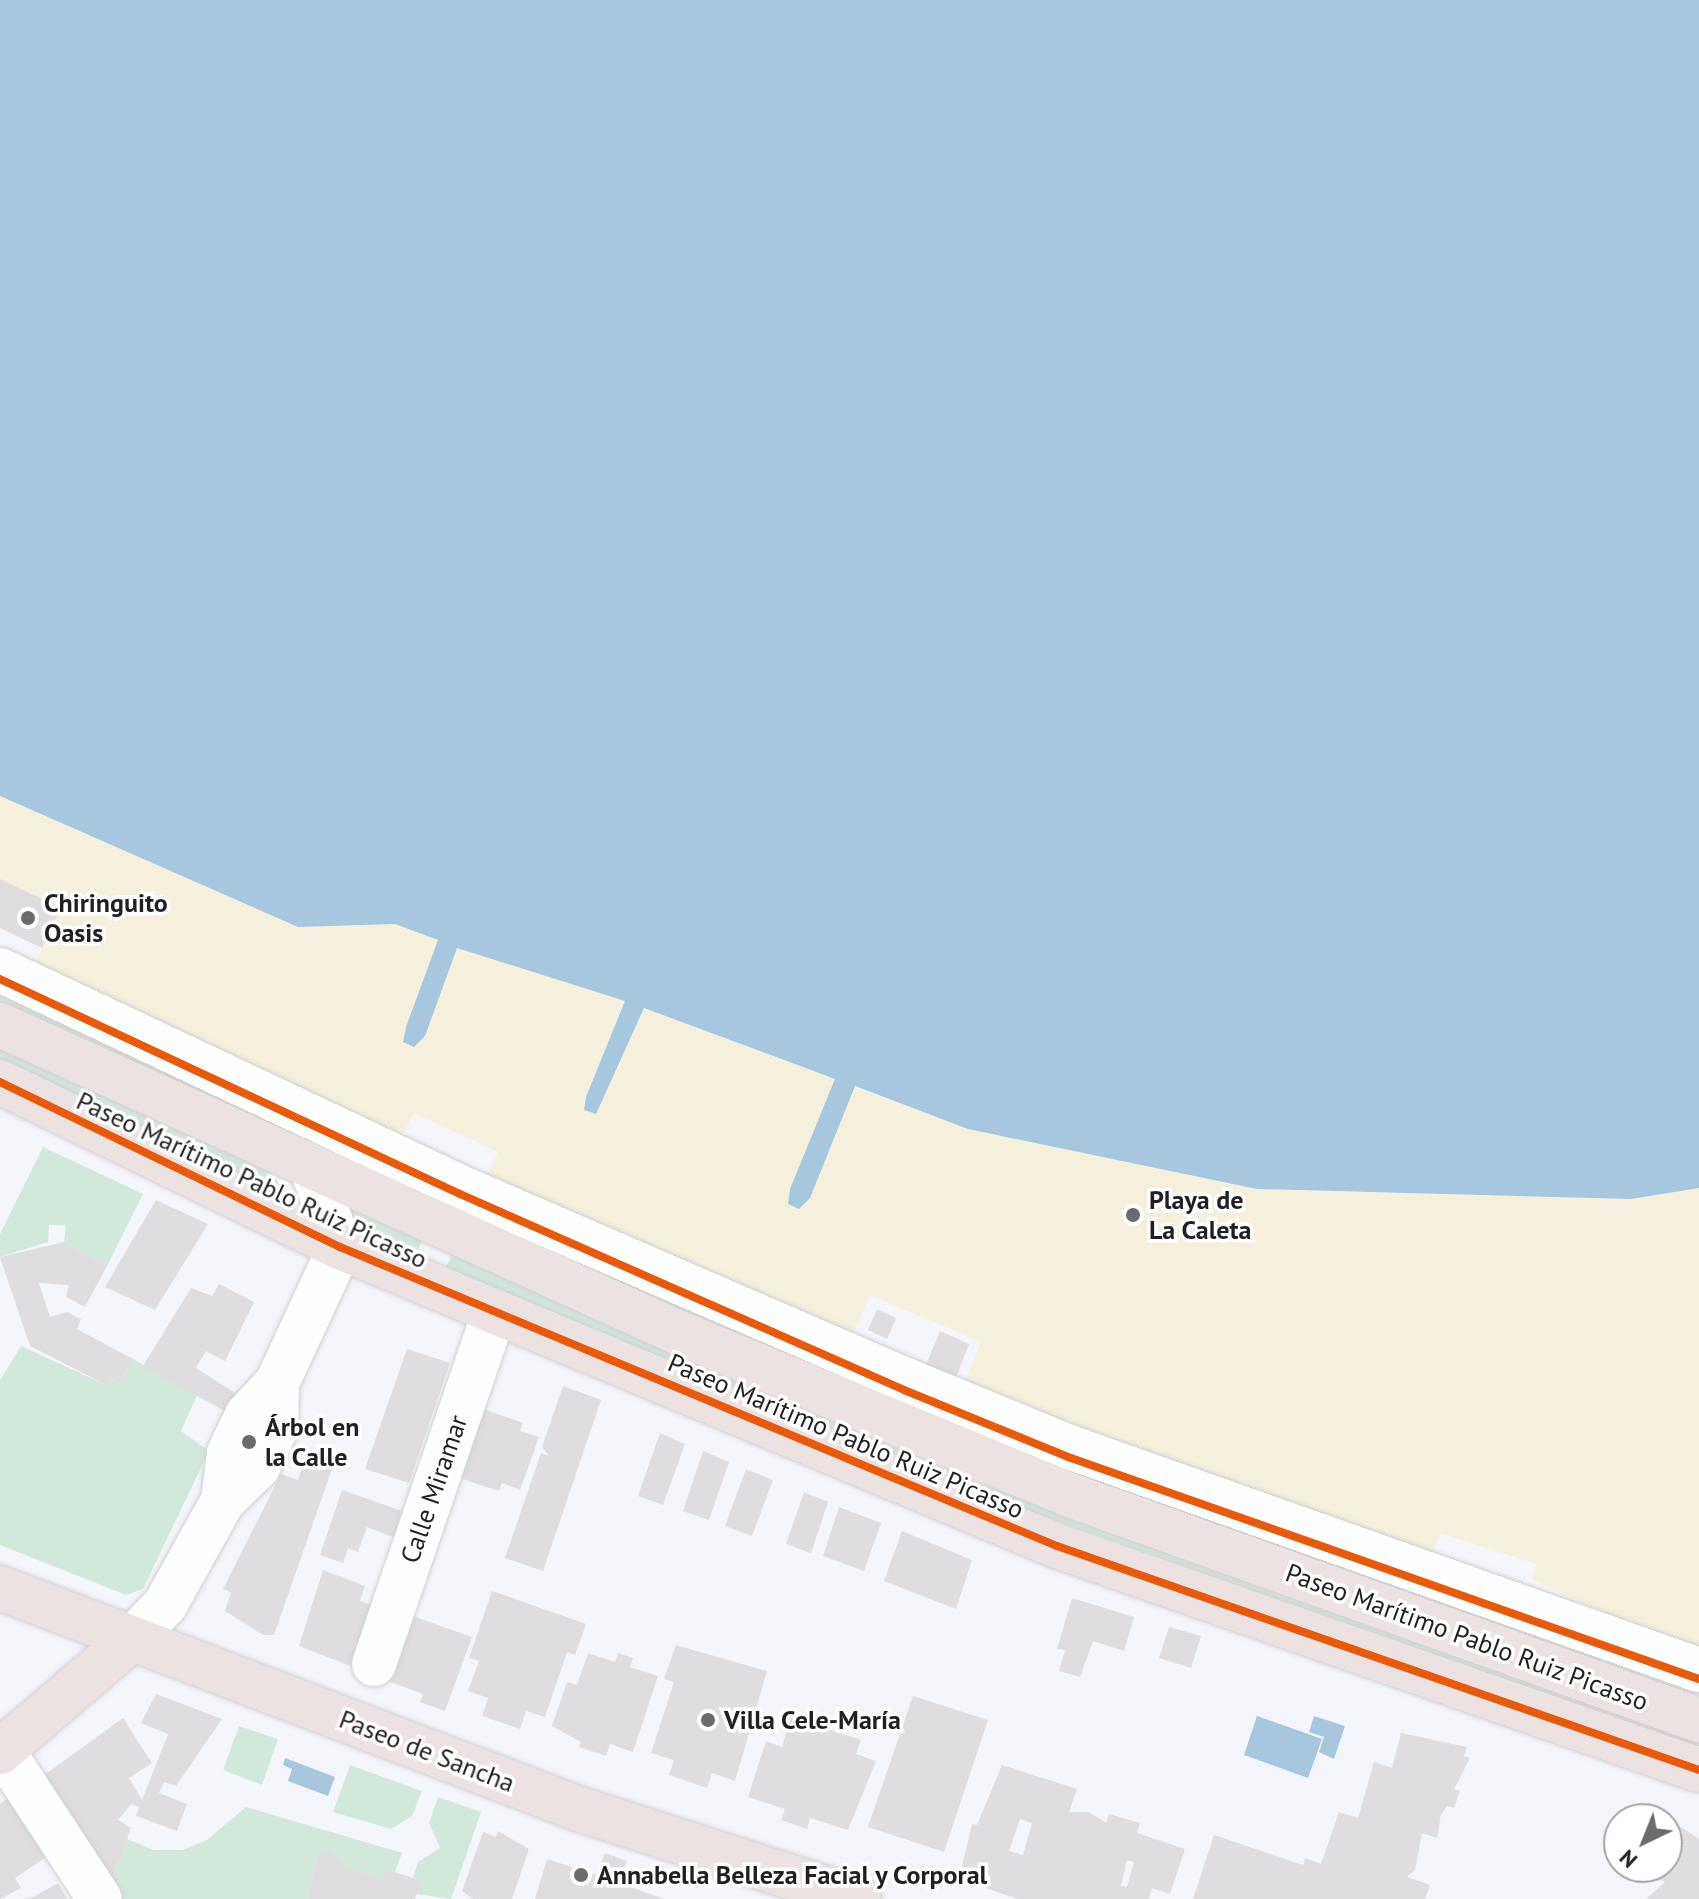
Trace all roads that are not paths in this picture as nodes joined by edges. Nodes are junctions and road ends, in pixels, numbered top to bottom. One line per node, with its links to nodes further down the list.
1 (0, 970): 10 (street, Paseo Marítimo Pablo Ruiz Picasso)
2 (0, 1025): 4 (main road, Paseo Marítimo Pablo Ruiz Picasso)
3 (0, 1082): 5 (main road, Paseo Marítimo Pablo Ruiz Picasso)
4 (312, 1169): 5 (street); 11 (main road, Paseo Marítimo Pablo Ruiz Picasso)
5 (340, 1247): 6 (main road, Paseo Marítimo Pablo Ruiz Picasso); 8 (street)
6 (494, 1314): 9 (street, Calle Miramar); 13 (main road, Paseo Marítimo Pablo Ruiz Picasso)
7 (0, 1588): 8 (main road, Paseo de Sancha)
8 (132, 1639): 12 (main road); 15 (main road, Paseo de Sancha)
9 (374, 1664)
10 (1699, 1670)
11 (1699, 1720)
12 (1, 1751): 14 (street)
13 (1699, 1770)
14 (100, 1899)
15 (859, 1899)

